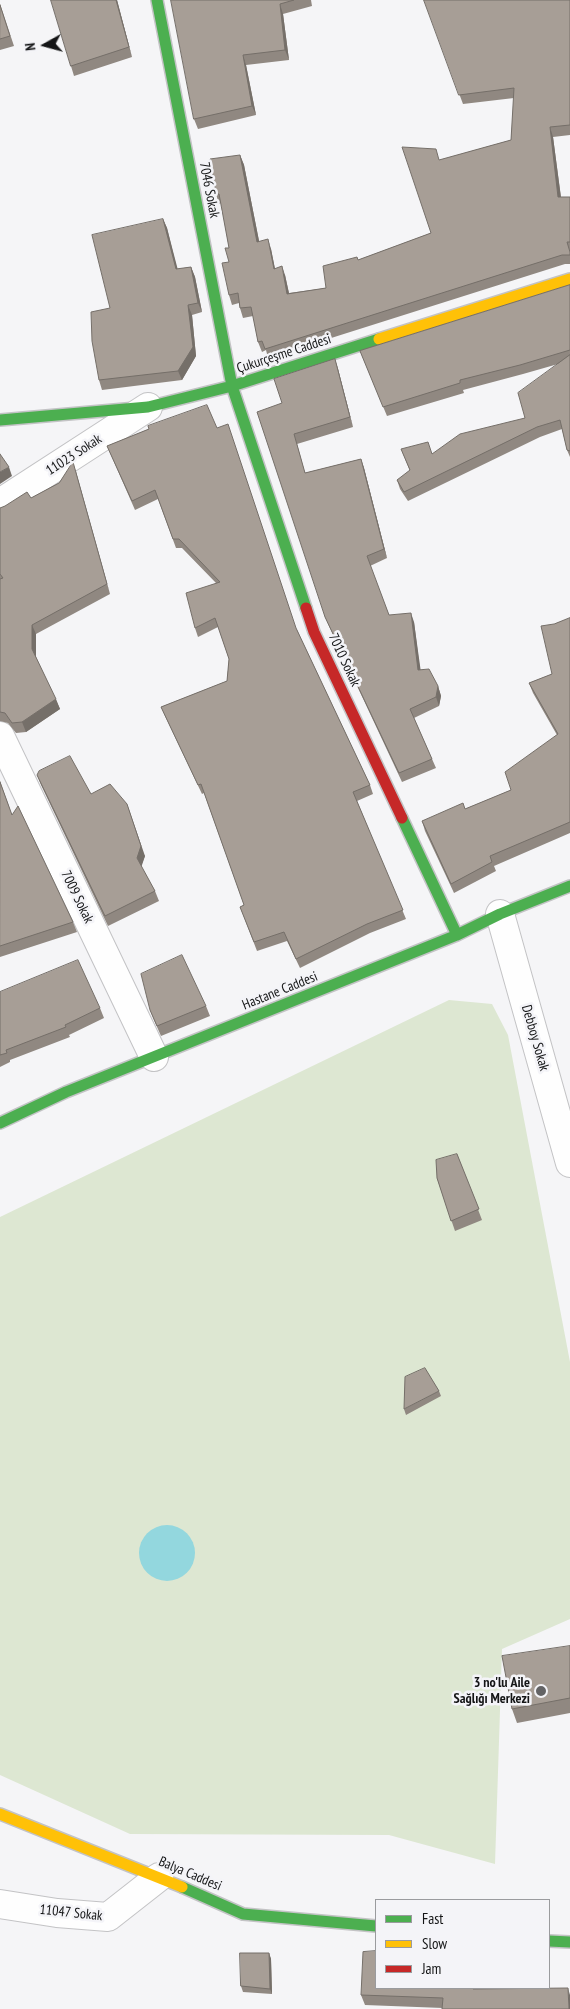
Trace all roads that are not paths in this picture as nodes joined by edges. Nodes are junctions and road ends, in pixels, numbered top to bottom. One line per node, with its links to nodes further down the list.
1 (157, 0): 3 (street, 7046 Sokak)
2 (570, 279): 3 (street, Çukurçeşme Caddesi)
3 (232, 386): 4 (street, Çukurçeşme Caddesi); 10 (street, 7010 Sokak)
4 (148, 408): 5 (street, Çukurçeşme Caddesi); 6 (street, 11023 Sokak)
5 (0, 420)
6 (0, 503)
7 (0, 736): 11 (street, 7009 Sokak)
8 (570, 886): 9 (street, Hastane Caddesi)
9 (500, 914): 10 (street, Hastane Caddesi); 13 (street, Debboy Sokak)
10 (457, 935): 11 (street, Hastane Caddesi)
11 (154, 1057): 12 (street, Hastane Caddesi)
12 (0, 1122)
13 (570, 1162)
14 (0, 1814): 15 (street, Balya Caddesi)
15 (159, 1877): 16 (street, 11047 Sokak); 17 (street, Balya Caddesi)
16 (0, 1904)
17 (375, 1926)
18 (550, 1941): 19 (street)
19 (570, 1942)

